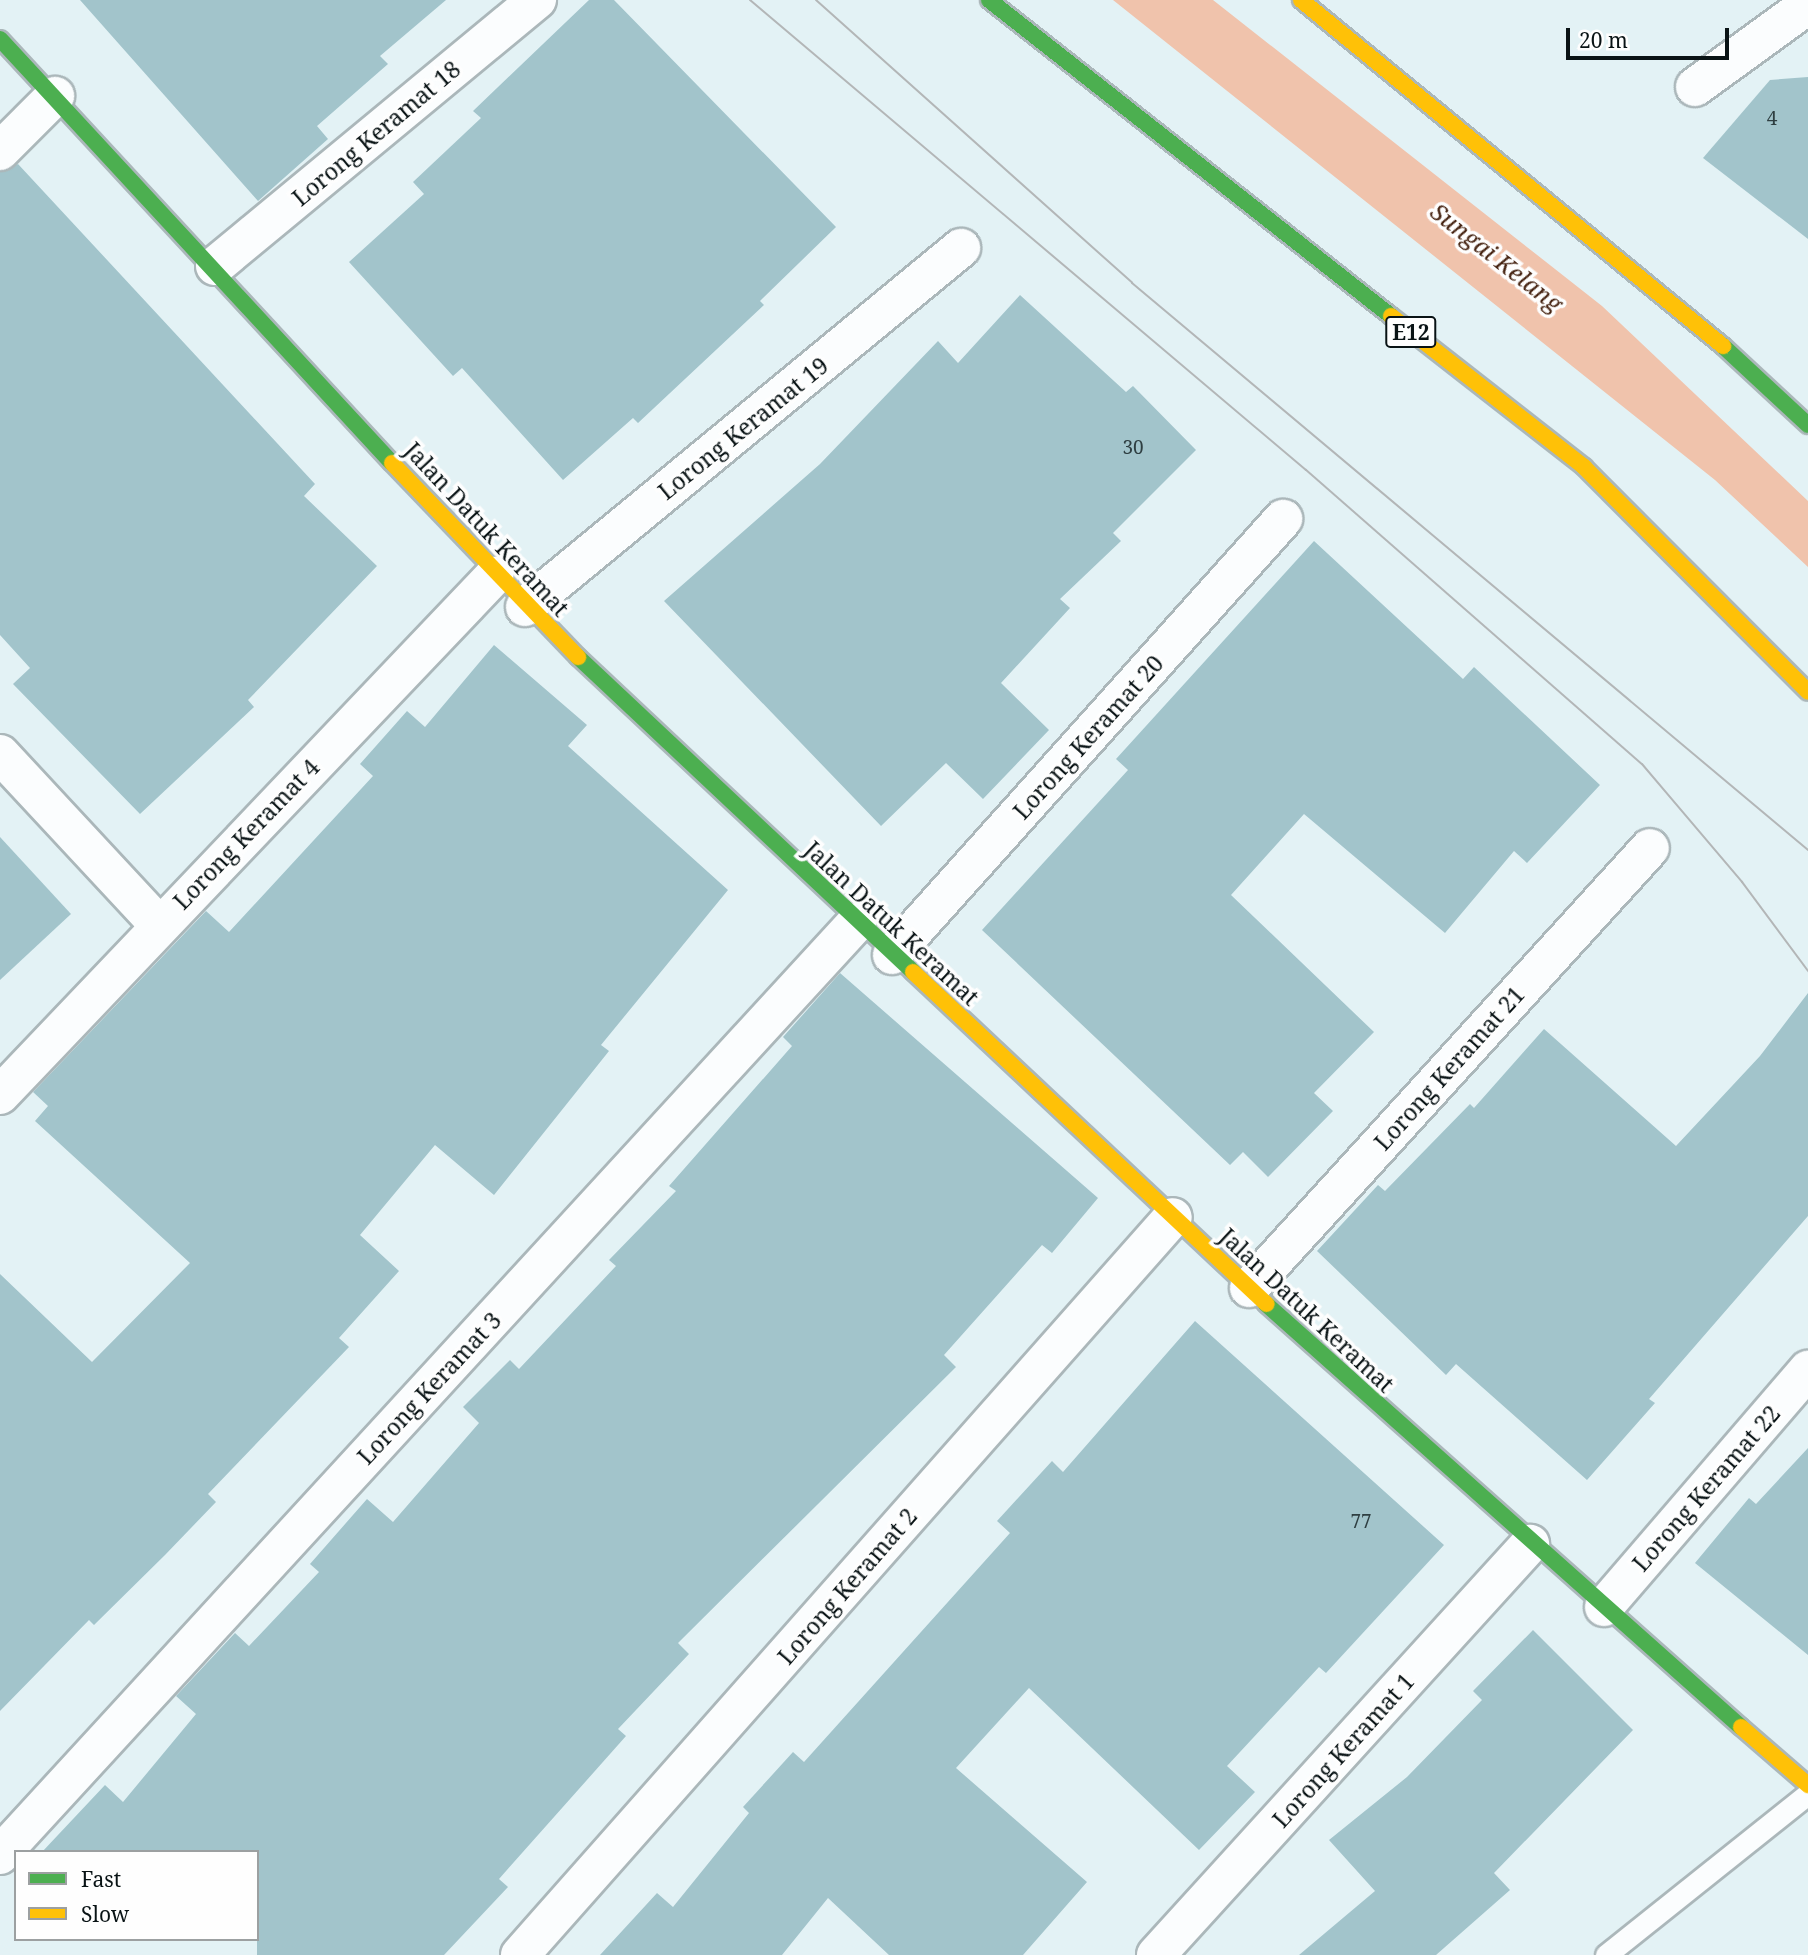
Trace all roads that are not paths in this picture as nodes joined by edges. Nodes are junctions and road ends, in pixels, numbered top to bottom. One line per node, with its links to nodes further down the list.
1 (537, 0): 10 (street, Lorong Keramat 18)
2 (989, 0): 15 (main road, E12)
3 (1301, 0): 11 (main road)
4 (1808, 5): 6 (street)
5 (0, 39): 7 (main road, Jalan Datuk Keramat)
6 (1695, 87)
7 (55, 96): 8 (street); 10 (main road, Jalan Datuk Keramat)
8 (0, 151)
9 (961, 248): 14 (street, Lorong Keramat 19)
10 (215, 266): 13 (main road, Jalan Datuk Keramat)
11 (1808, 425)
12 (1283, 519): 20 (street, Lorong Keramat 20)
13 (494, 576): 14 (main road, Jalan Datuk Keramat); 19 (street, Lorong Keramat 4)
14 (525, 607): 18 (main road, Jalan Datuk Keramat)
15 (1808, 692)
16 (0, 754): 19 (street)
17 (1650, 848): 23 (street, Lorong Keramat 21)
18 (857, 922): 20 (main road, Jalan Datuk Keramat); 29 (street, Lorong Keramat 3)
19 (159, 925): 21 (street, Lorong Keramat 4)
20 (892, 955): 22 (main road, Jalan Datuk Keramat)
21 (0, 1094)
22 (1173, 1217): 23 (main road, Jalan Datuk Keramat); 30 (street, Lorong Keramat 2)
23 (1249, 1288): 25 (main road, Jalan Datuk Keramat)
24 (1808, 1370): 26 (street, Lorong Keramat 22)
25 (1530, 1544): 26 (main road, Jalan Datuk Keramat); 31 (street, Lorong Keramat 1)
26 (1604, 1607): 27 (main road, Jalan Datuk Keramat)
27 (1804, 1772)
28 (1808, 1794): 32 (lane)
29 (0, 1855)
30 (520, 1955)
31 (1156, 1955)
32 (1606, 1955)

